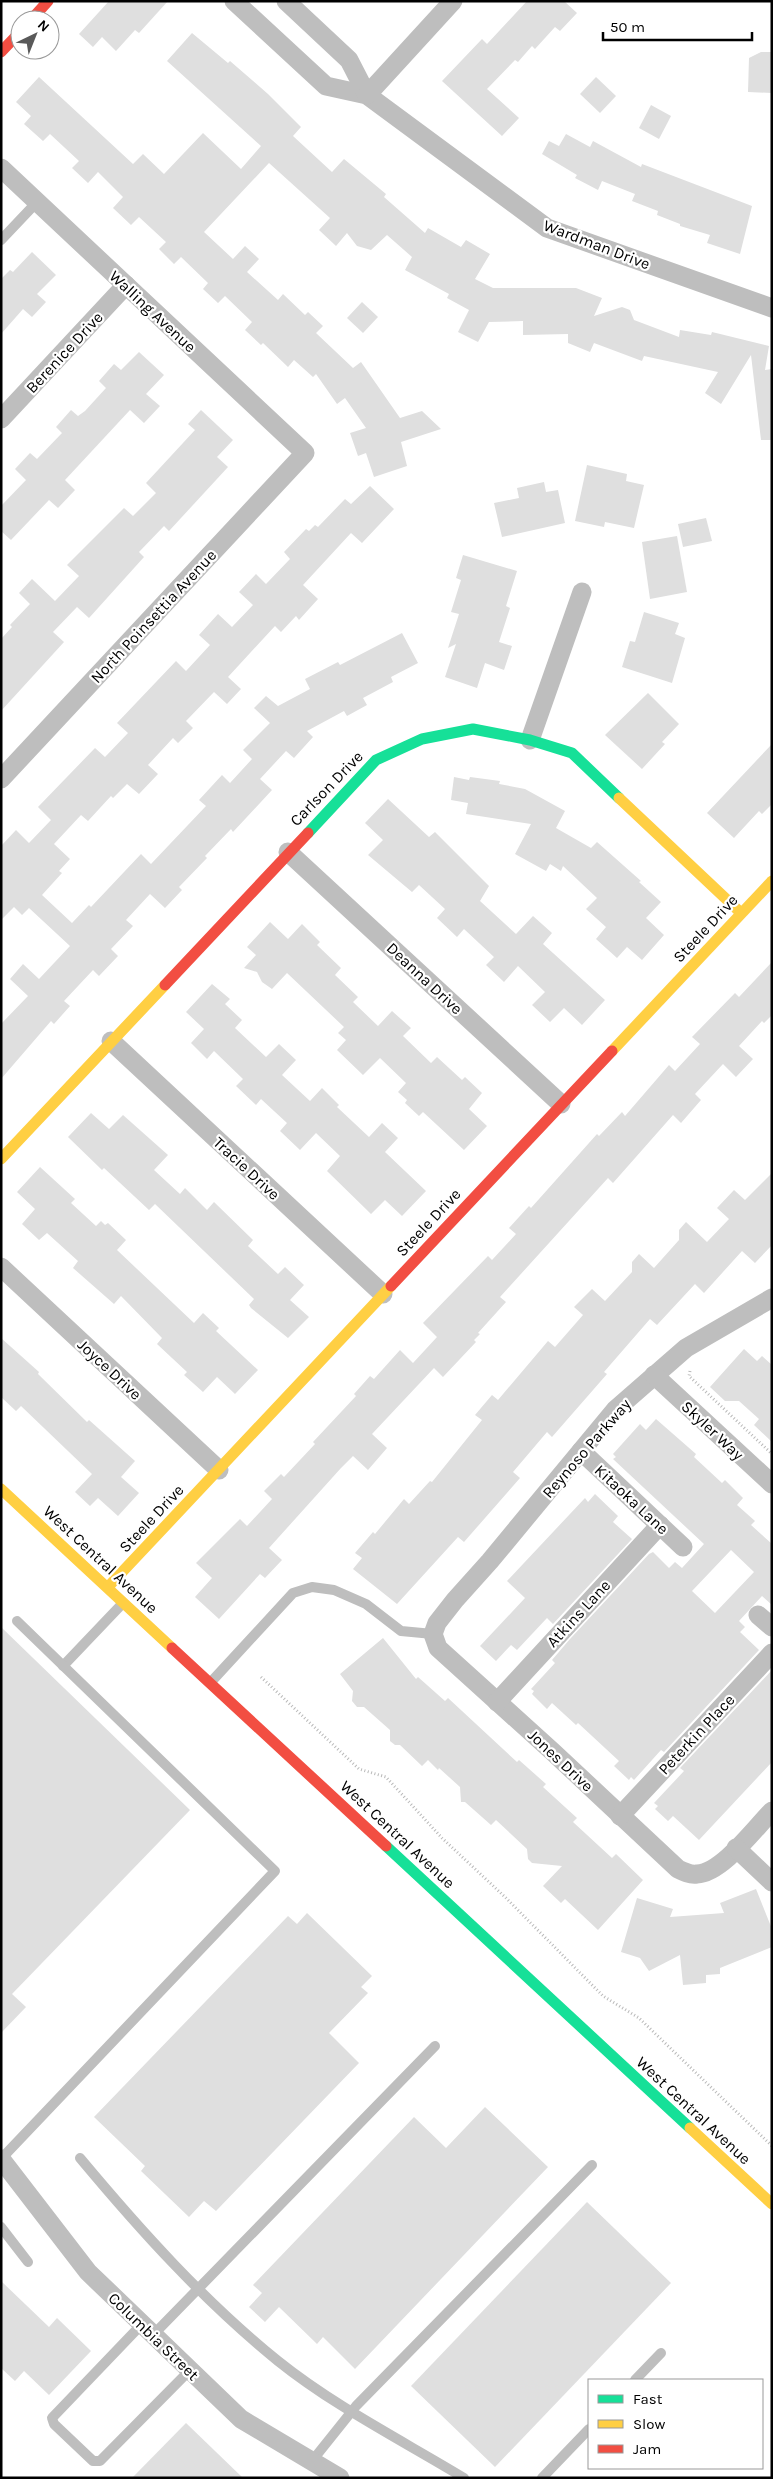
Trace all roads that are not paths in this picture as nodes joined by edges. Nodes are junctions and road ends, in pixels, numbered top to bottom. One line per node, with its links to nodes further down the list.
1 (234, 1): 6 (street, Wardman Drive)
2 (286, 1): 6 (street, Wardman Drive)
3 (453, 1): 6 (street)
4 (10, 43): 5 (street)
5 (1, 52)
6 (367, 96): 11 (street, Wardman Drive)
7 (1, 168): 8 (street, Walling Avenue)
8 (37, 202): 9 (lane); 10 (street, Walling Avenue)
9 (1, 240)
10 (126, 285): 12 (street, Berenice Drive); 13 (street, Walling Avenue)
11 (772, 308)
12 (1, 419)
13 (305, 453): 16 (street, North Poinsettia Avenue)
14 (582, 592): 15 (street)
15 (530, 740): 17 (street, Carlson Drive); 19 (street, Carlson Drive)
16 (1, 779)
17 (288, 852): 20 (street, Carlson Drive); 21 (street, Deanna Drive)
18 (772, 880): 19 (street, Steele Drive)
19 (741, 913): 21 (street, Steele Drive)
20 (111, 1041): 22 (street, Carlson Drive); 24 (street, Tracie Drive)
21 (561, 1104): 24 (street, Steele Drive)
22 (1, 1159)
23 (1, 1267): 28 (street, Joyce Drive)
24 (382, 1294): 28 (street, Steele Drive)
25 (772, 1298): 26 (street, Reynoso Parkway)
26 (654, 1376): 27 (street, Reynoso Parkway); 29 (street, Skyler Way)
27 (581, 1451): 31 (street, Kitaoka Lane); 36 (street, Reynoso Parkway)
28 (219, 1470): 33 (street, Steele Drive)
29 (772, 1484)
30 (1, 1489): 33 (street, West Central Avenue)
31 (660, 1525): 32 (street, Kitaoka Lane); 40 (street, Atkins Lane)
32 (683, 1547)
33 (108, 1587): 34 (street, West Central Avenue)
34 (124, 1602): 38 (lane); 39 (street, West Central Avenue)
35 (17, 1622): 38 (lane)
36 (433, 1634): 39 (lane); 40 (street, Jones Drive)
37 (772, 1653): 42 (street, Peterkin Place)
38 (63, 1666): 47 (lane)
39 (210, 1682): 49 (street, West Central Avenue)
40 (497, 1702): 42 (street, Jones Drive)
41 (772, 1811): 43 (street)
42 (620, 1816): 43 (street, Jones Drive)
43 (736, 1848): 44 (street)
44 (772, 1882)
45 (435, 2046): 52 (lane)
46 (80, 2158): 52 (lane)
47 (1, 2159): 53 (street, Columbia Street)
48 (592, 2165): 57 (lane)
49 (772, 2204)
50 (1, 2227): 51 (lane)
51 (28, 2262)
52 (197, 2290): 53 (lane); 57 (lane)
53 (148, 2330): 55 (street, Columbia Street); 55 (lane)
54 (661, 2352): 56 (lane)
55 (190, 2370): 59 (street, Columbia Street)
56 (636, 2379)
57 (352, 2411): 59 (lane); 61 (lane)
58 (588, 2430): 62 (lane)
59 (312, 2461): 60 (street, Columbia Street)
60 (333, 2476)
61 (464, 2478)
62 (542, 2478)

